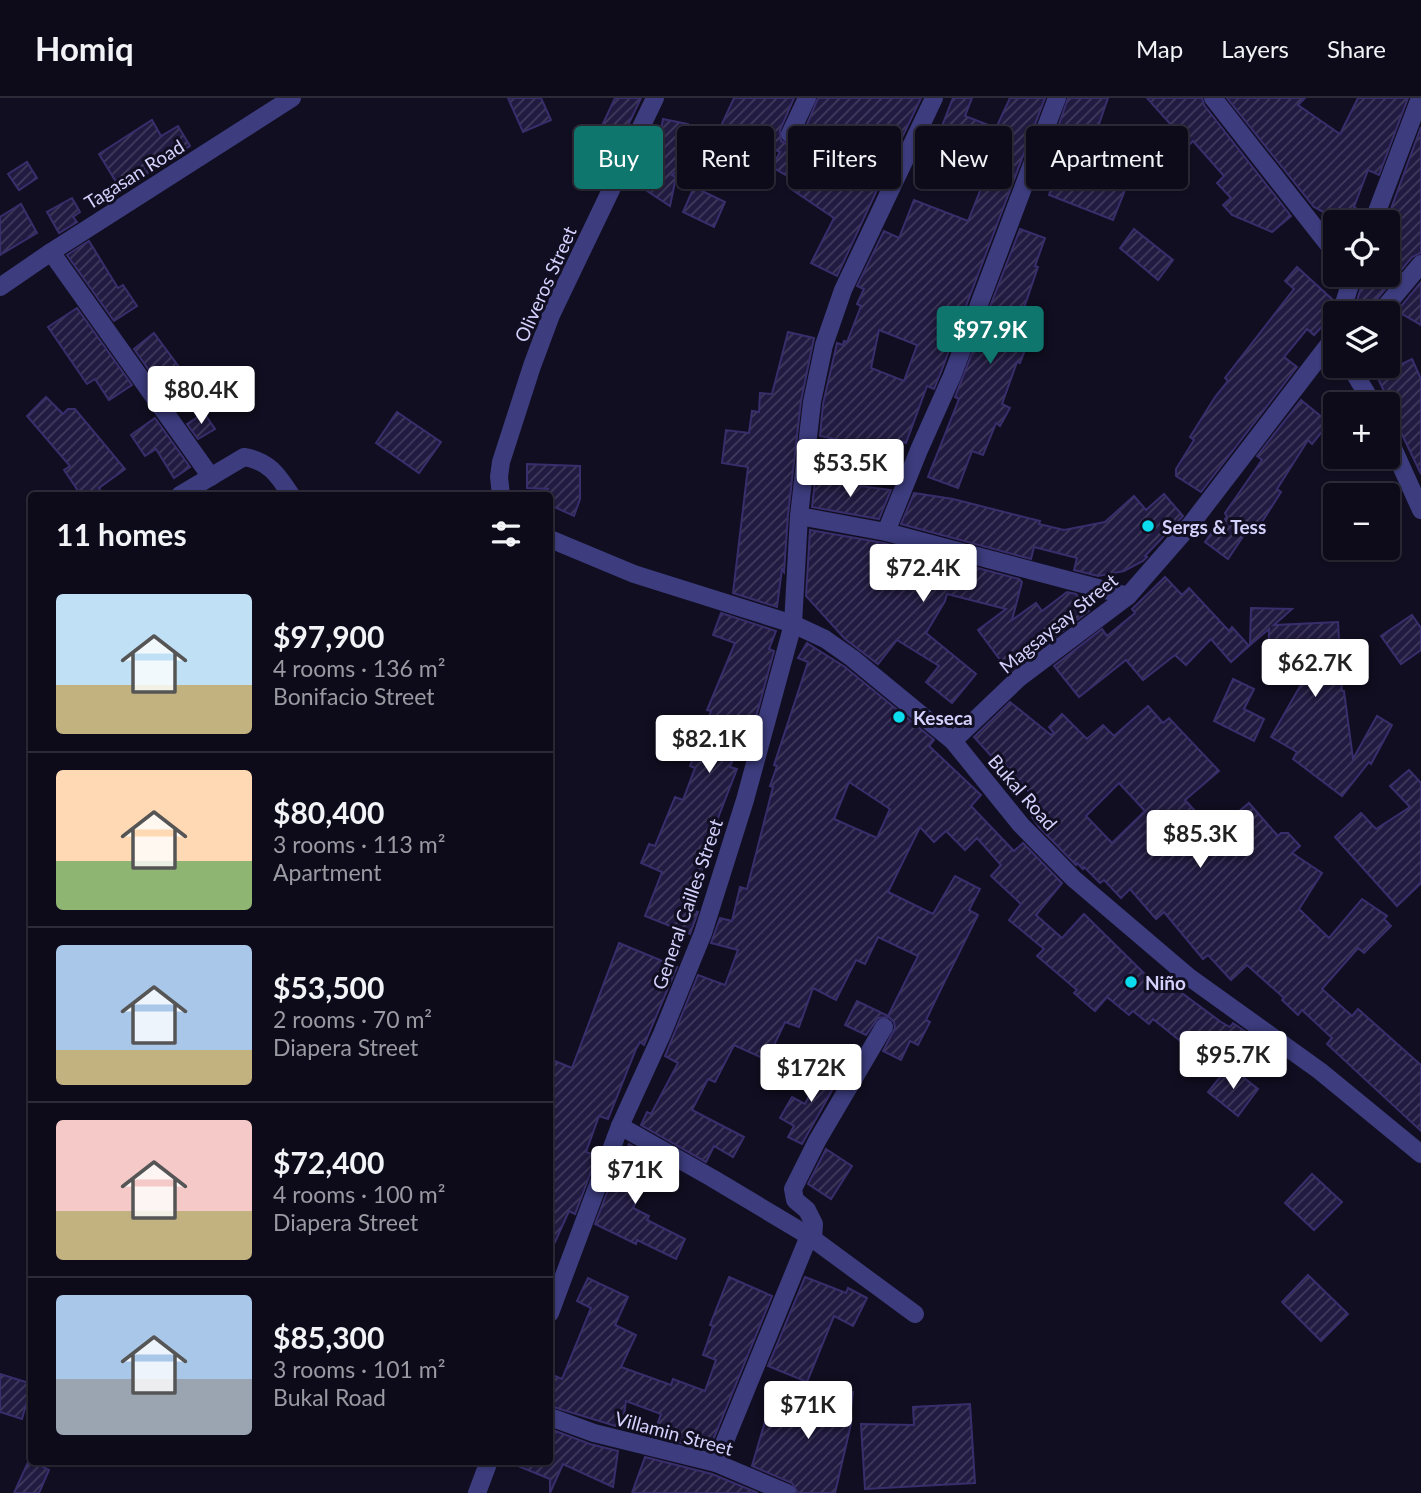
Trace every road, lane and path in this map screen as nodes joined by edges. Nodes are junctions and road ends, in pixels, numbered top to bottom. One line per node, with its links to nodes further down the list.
1 (292, 98): 13 (street, Tagasan Road)
2 (655, 98): 22 (street, Oliveros Street)
3 (807, 98): 8 (street)
4 (934, 98): 9 (street, General Cailles Street)
5 (1057, 98): 25 (street)
6 (1213, 98): 12 (street)
7 (1420, 98): 11 (street)
8 (794, 126)
9 (901, 166)
10 (890, 189): 24 (street, General Cailles Street)
11 (1378, 210)
12 (1323, 238)
13 (51, 252): 15 (street, Tagasan Road); 19 (street)
14 (1421, 264): 16 (street)
15 (0, 287)
16 (1390, 301)
17 (1323, 351): 27 (street, Magsaysay Street)
18 (1400, 464): 23 (street)
19 (211, 477): 20 (street); 21 (street)
20 (185, 492)
21 (289, 492)
22 (502, 492)
23 (1421, 510)
24 (799, 516): 25 (street); 28 (street, General Cailles Street)
25 (886, 533): 27 (street)
26 (553, 540): 28 (street, Bukal Road)
27 (1128, 596): 29 (street, Magsaysay Street)
28 (793, 624): 29 (street, Bukal Road); 31 (street, General Cailles Street)
29 (953, 741): 32 (street, Bukal Road)
30 (884, 1027): 33 (street)
31 (620, 1126): 33 (street); 34 (street, General Cailles Street)
32 (1421, 1154)
33 (811, 1238): 35 (street); 37 (street)
34 (553, 1305)
35 (915, 1314)
36 (553, 1418): 37 (street, Villamin Street)
37 (716, 1463): 40 (street, Villamin Street)
38 (488, 1465): 39 (street)
39 (477, 1493)
40 (787, 1493)

